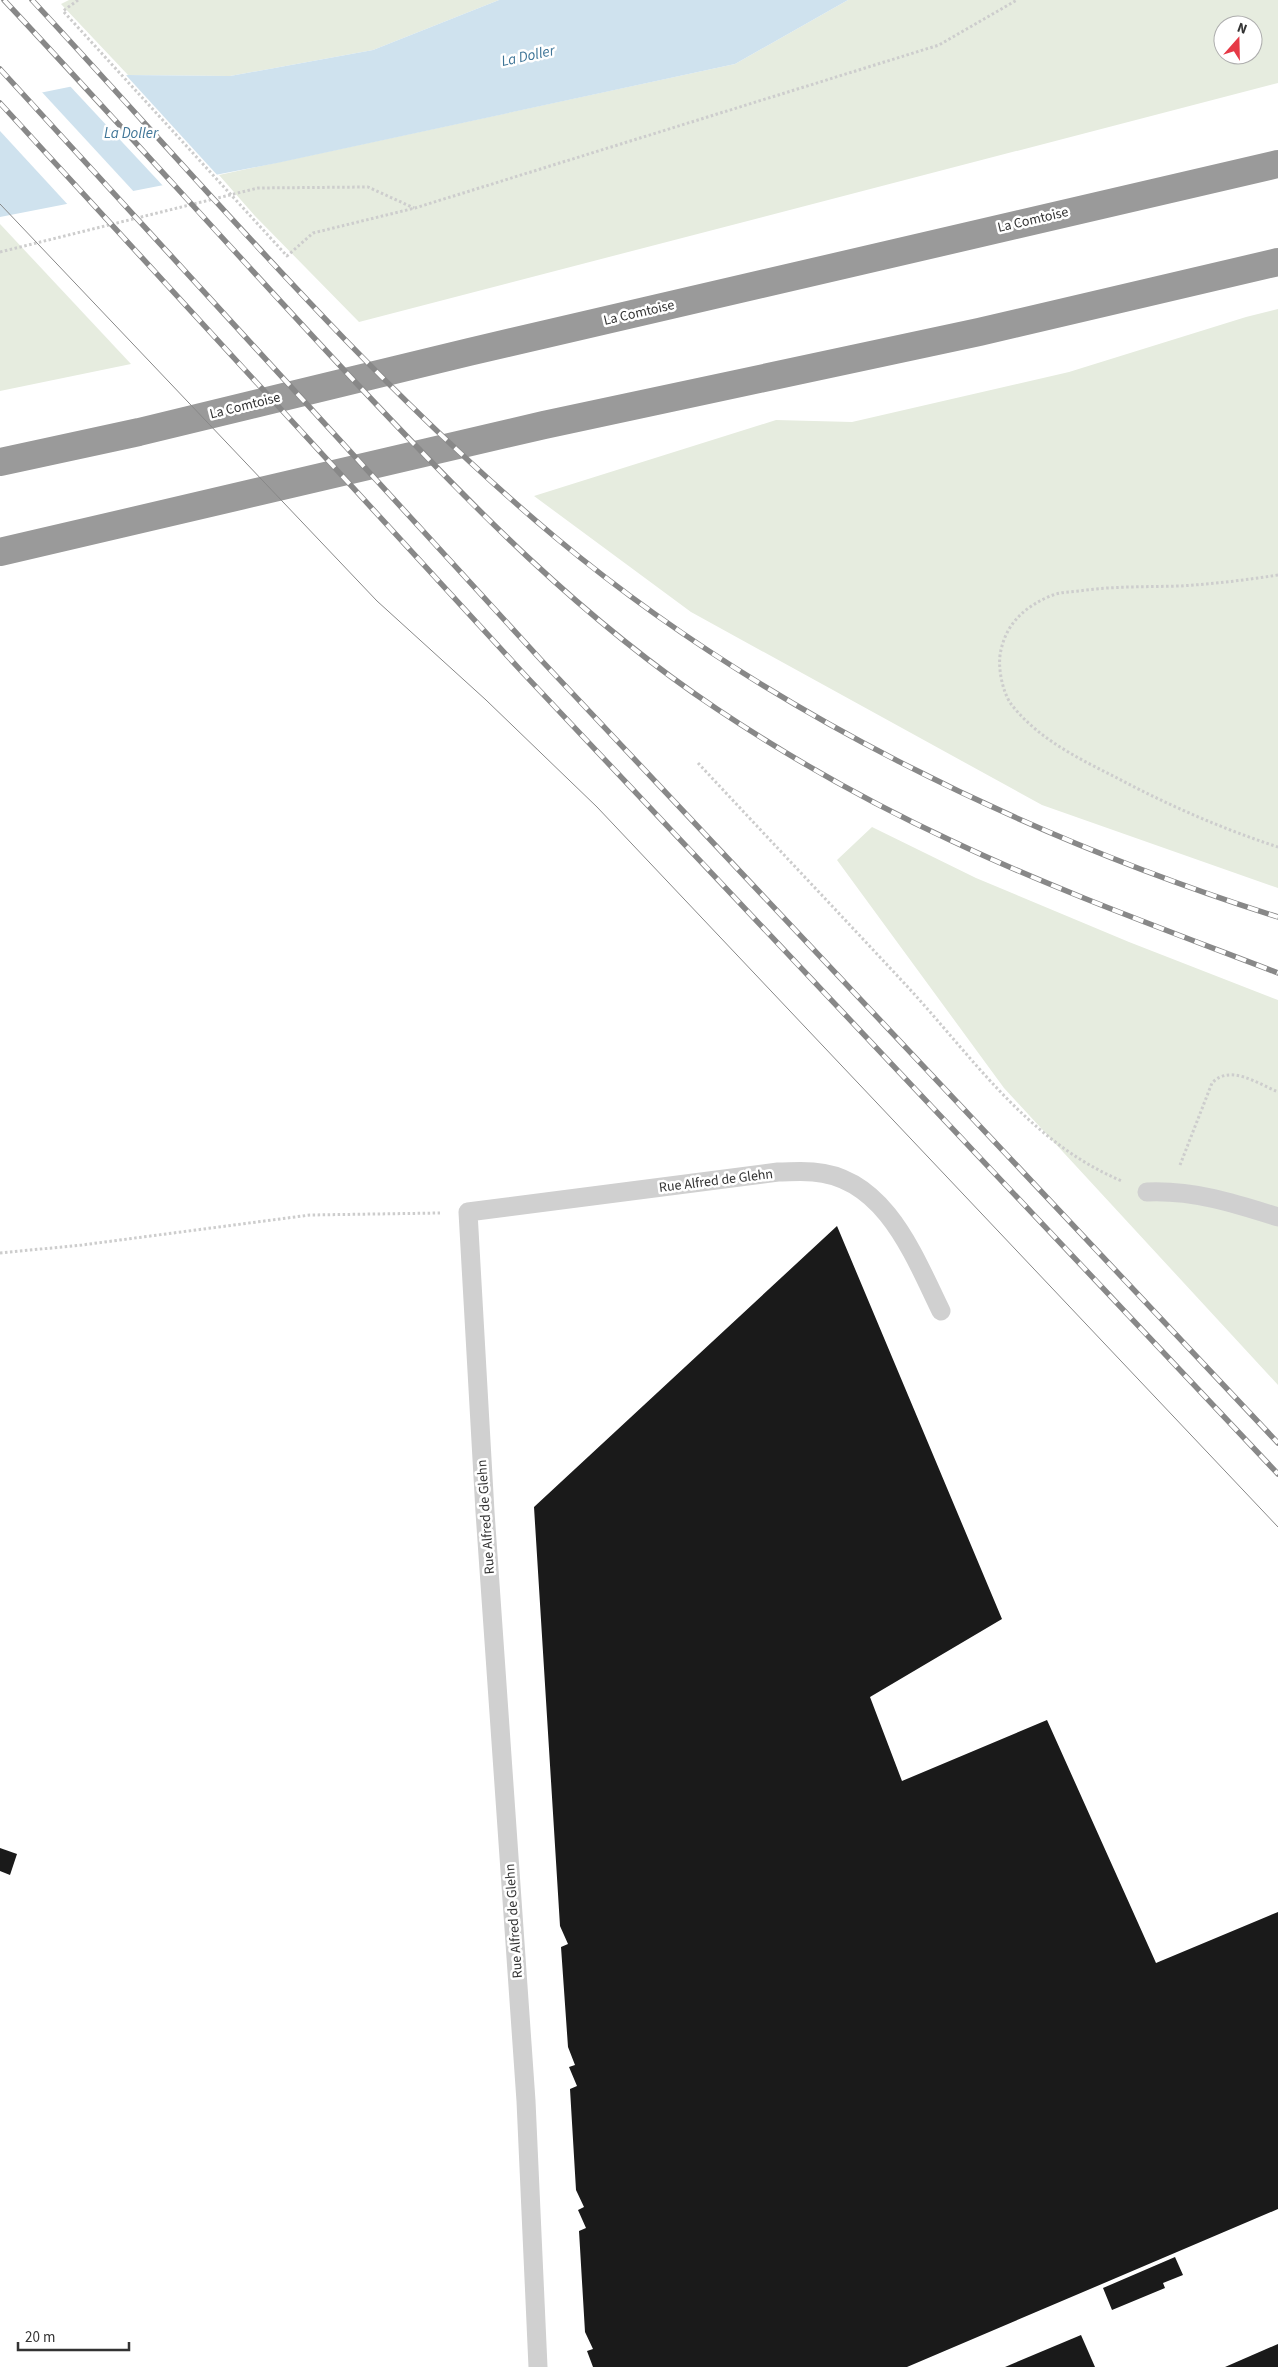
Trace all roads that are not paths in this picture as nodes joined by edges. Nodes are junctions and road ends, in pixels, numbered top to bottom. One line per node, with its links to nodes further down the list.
1 (1278, 164): 3 (highway, La Comtoise)
2 (1278, 262): 4 (highway)
3 (0, 462)
4 (0, 552)
5 (1147, 1192): 6 (lane)
6 (1278, 1217)
7 (942, 1311): 8 (lane, Rue Alfred de Glehn)
8 (538, 2367)

